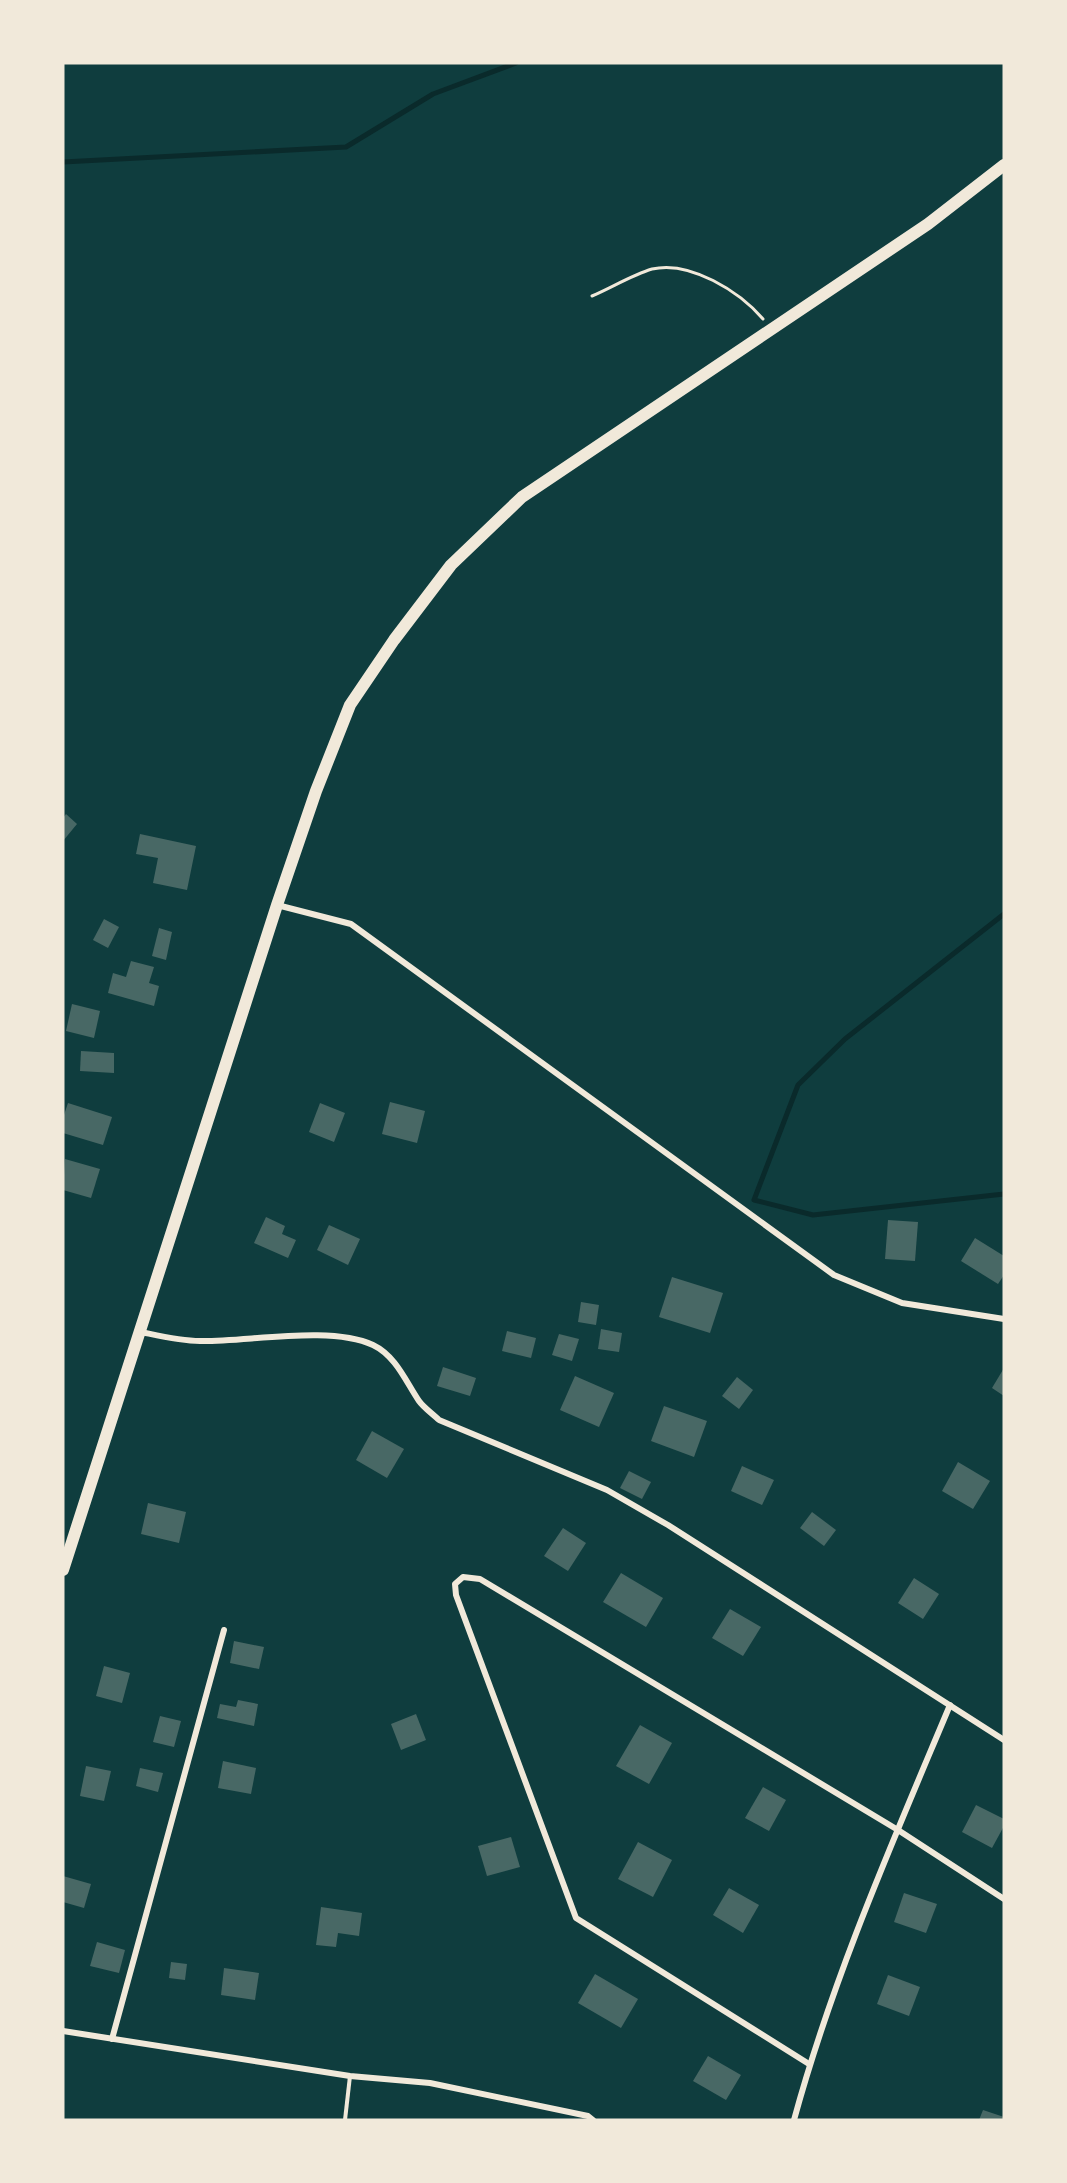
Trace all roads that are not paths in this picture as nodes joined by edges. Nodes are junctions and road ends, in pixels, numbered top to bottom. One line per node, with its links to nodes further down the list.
1 (1004, 165): 2 (main road)
2 (277, 905): 3 (street); 4 (main road)
3 (1004, 1319)
4 (141, 1332): 5 (main road); 7 (street)
5 (63, 1570)
6 (224, 1630): 12 (street)
7 (950, 1705): 8 (street); 9 (street)
8 (1004, 1740)
9 (898, 1830): 10 (street); 13 (street); 13 (street)
10 (1004, 1899)
11 (63, 2031): 12 (street)
12 (112, 2039): 14 (street)
13 (809, 2064): 17 (street)
14 (350, 2076): 15 (lane); 16 (street)
15 (345, 2120)
16 (592, 2120)
17 (794, 2120)

